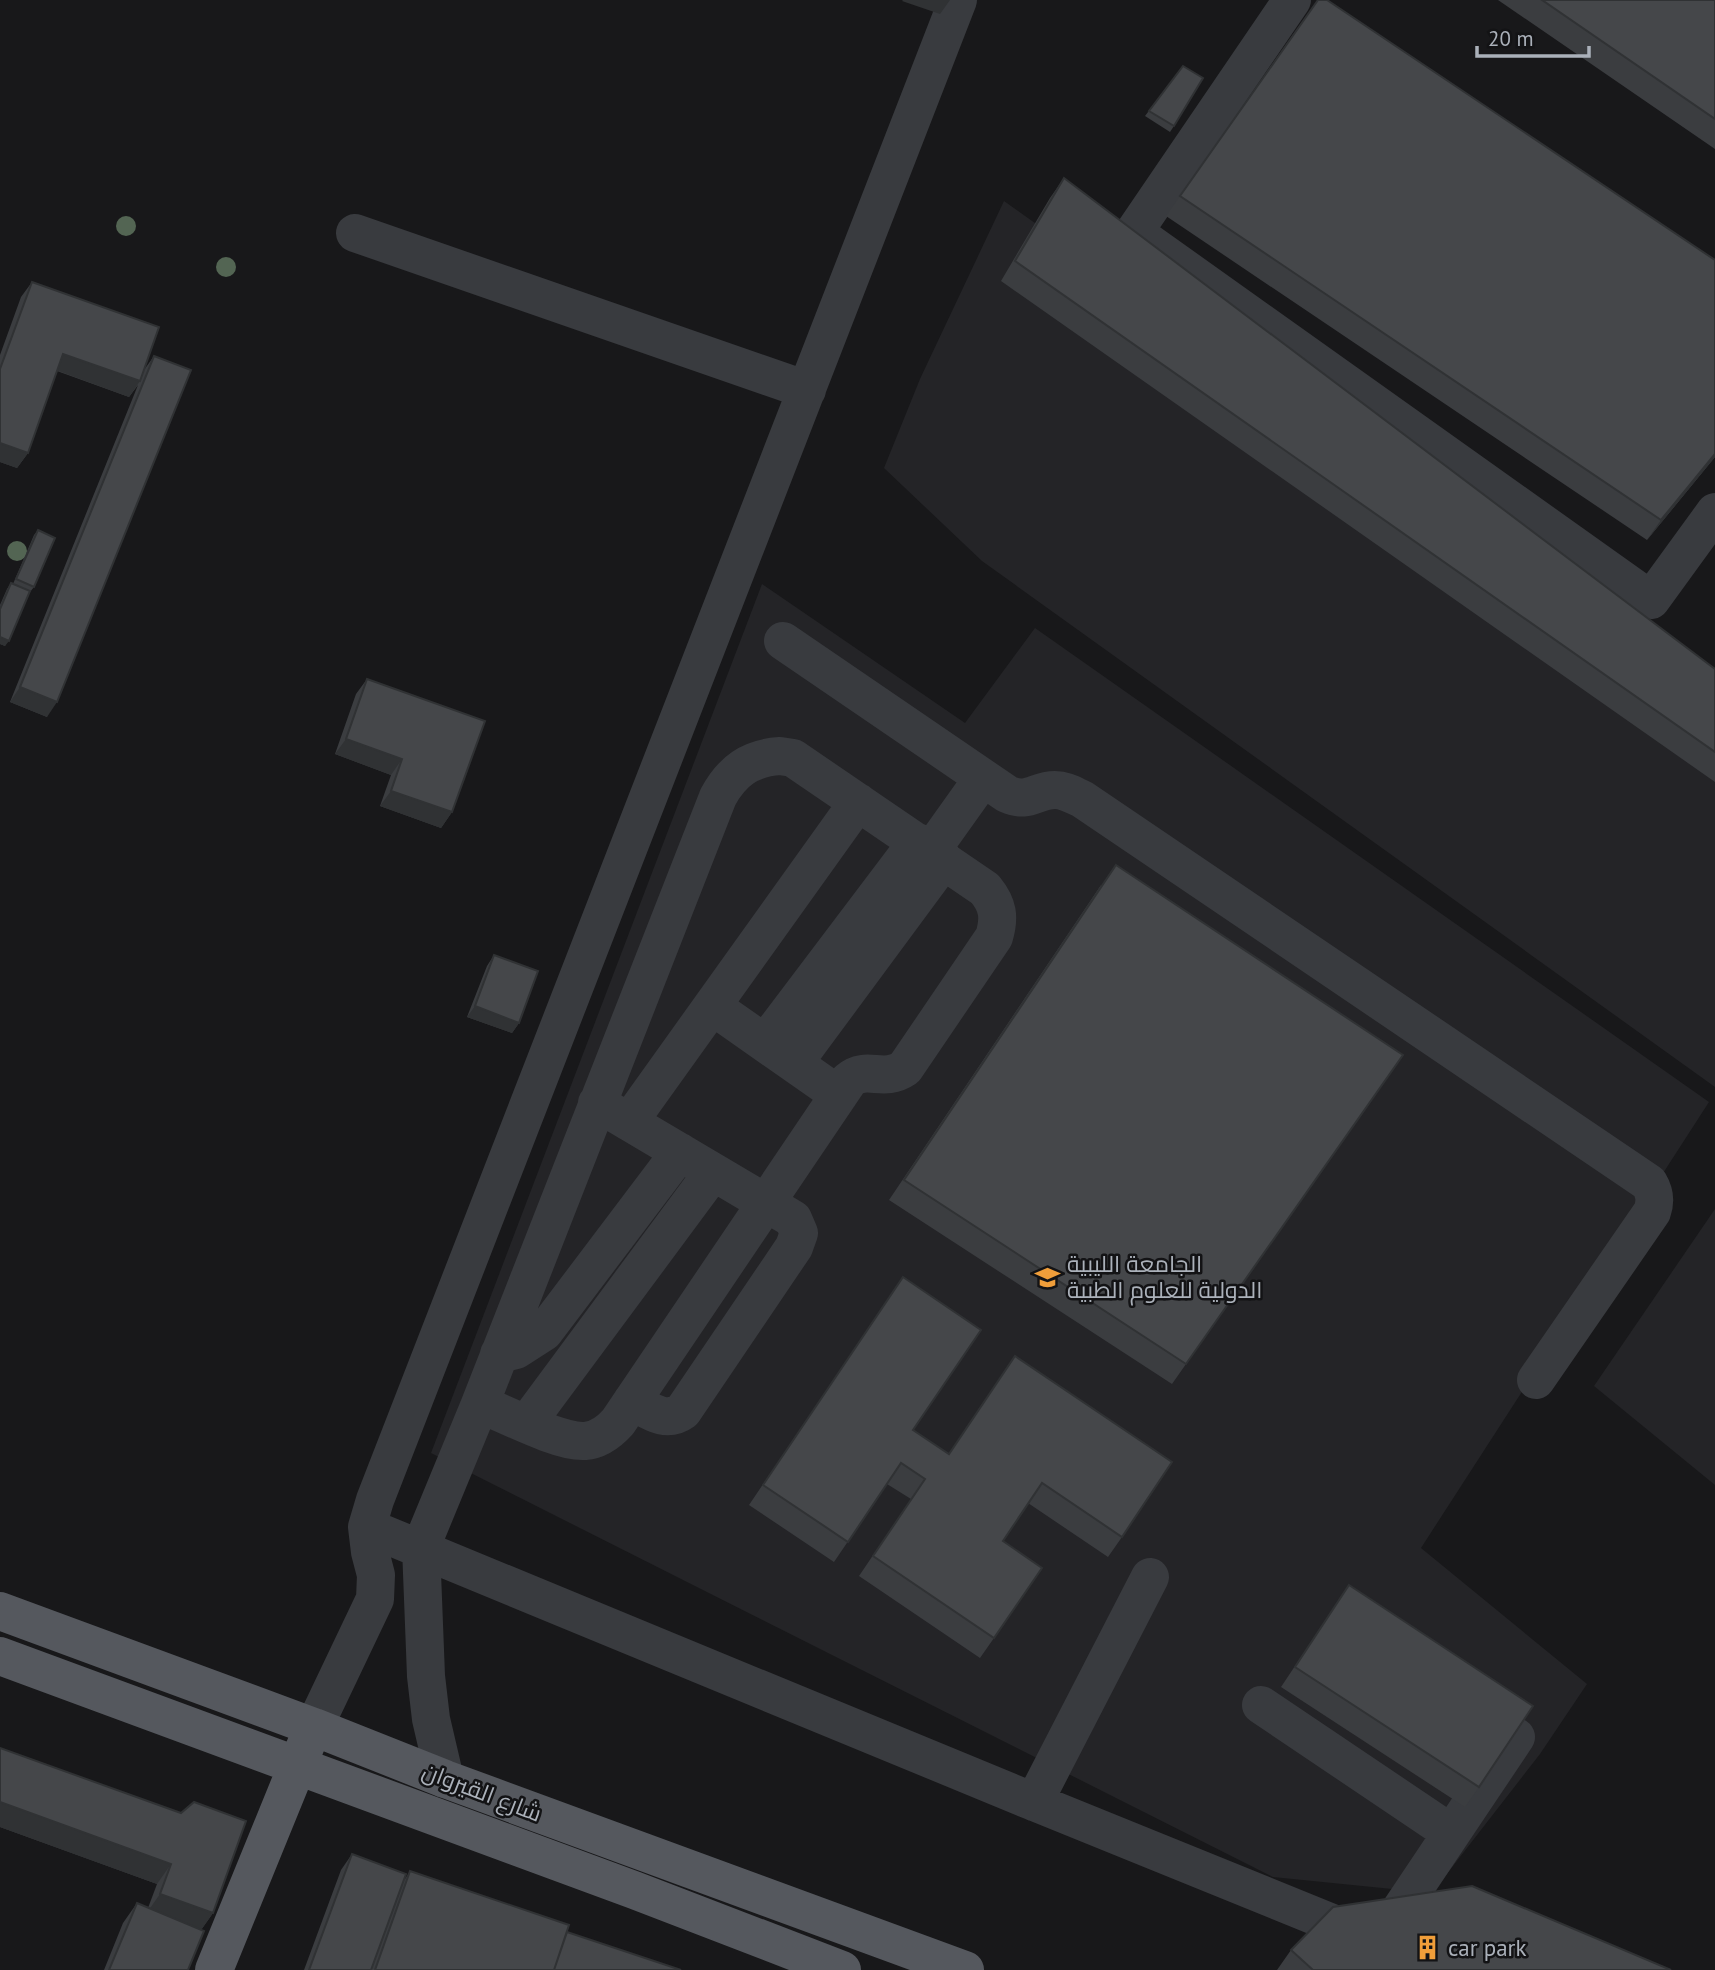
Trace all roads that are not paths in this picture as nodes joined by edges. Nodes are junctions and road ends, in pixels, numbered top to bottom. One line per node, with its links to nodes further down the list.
1 (958, 0): 4 (street)
2 (1292, 0): 5 (street)
3 (355, 233): 4 (street)
4 (807, 390): 20 (street)
5 (1715, 512)
6 (783, 641): 7 (street)
7 (983, 778): 9 (street); 18 (street)
8 (858, 802): 9 (street); 10 (street); 13 (street)
9 (931, 851): 11 (street); 12 (street)
10 (712, 1006): 11 (street); 13 (street)
11 (779, 1053): 12 (street)
12 (839, 1095): 16 (street)
13 (613, 1112): 14 (street); 17 (street)
14 (680, 1152): 15 (street); 17 (street)
15 (713, 1172): 16 (street); 19 (street)
16 (766, 1203): 19 (street)
17 (499, 1354): 19 (street)
18 (1536, 1380)
19 (503, 1413): 21 (street)
20 (367, 1527): 21 (street); 26 (street)
21 (432, 1552): 29 (street); 30 (street)
22 (1150, 1577): 30 (street)
23 (0, 1611): 26 (main road, شارع القيروان)
24 (0, 1656): 28 (main road, شارع القيروان)
25 (1261, 1705): 31 (street)
26 (314, 1727): 28 (main road); 29 (main road, شارع القيروان)
27 (1516, 1737): 31 (street)
28 (297, 1766): 33 (main road); 34 (main road, شارع القيروان)
29 (445, 1779): 35 (main road, شارع القيروان)
30 (1034, 1802): 32 (street)
31 (1451, 1833): 32 (street)
32 (1378, 1942): 36 (street)
33 (214, 1970)
34 (842, 1970)
35 (965, 1970)
36 (1448, 1970)

